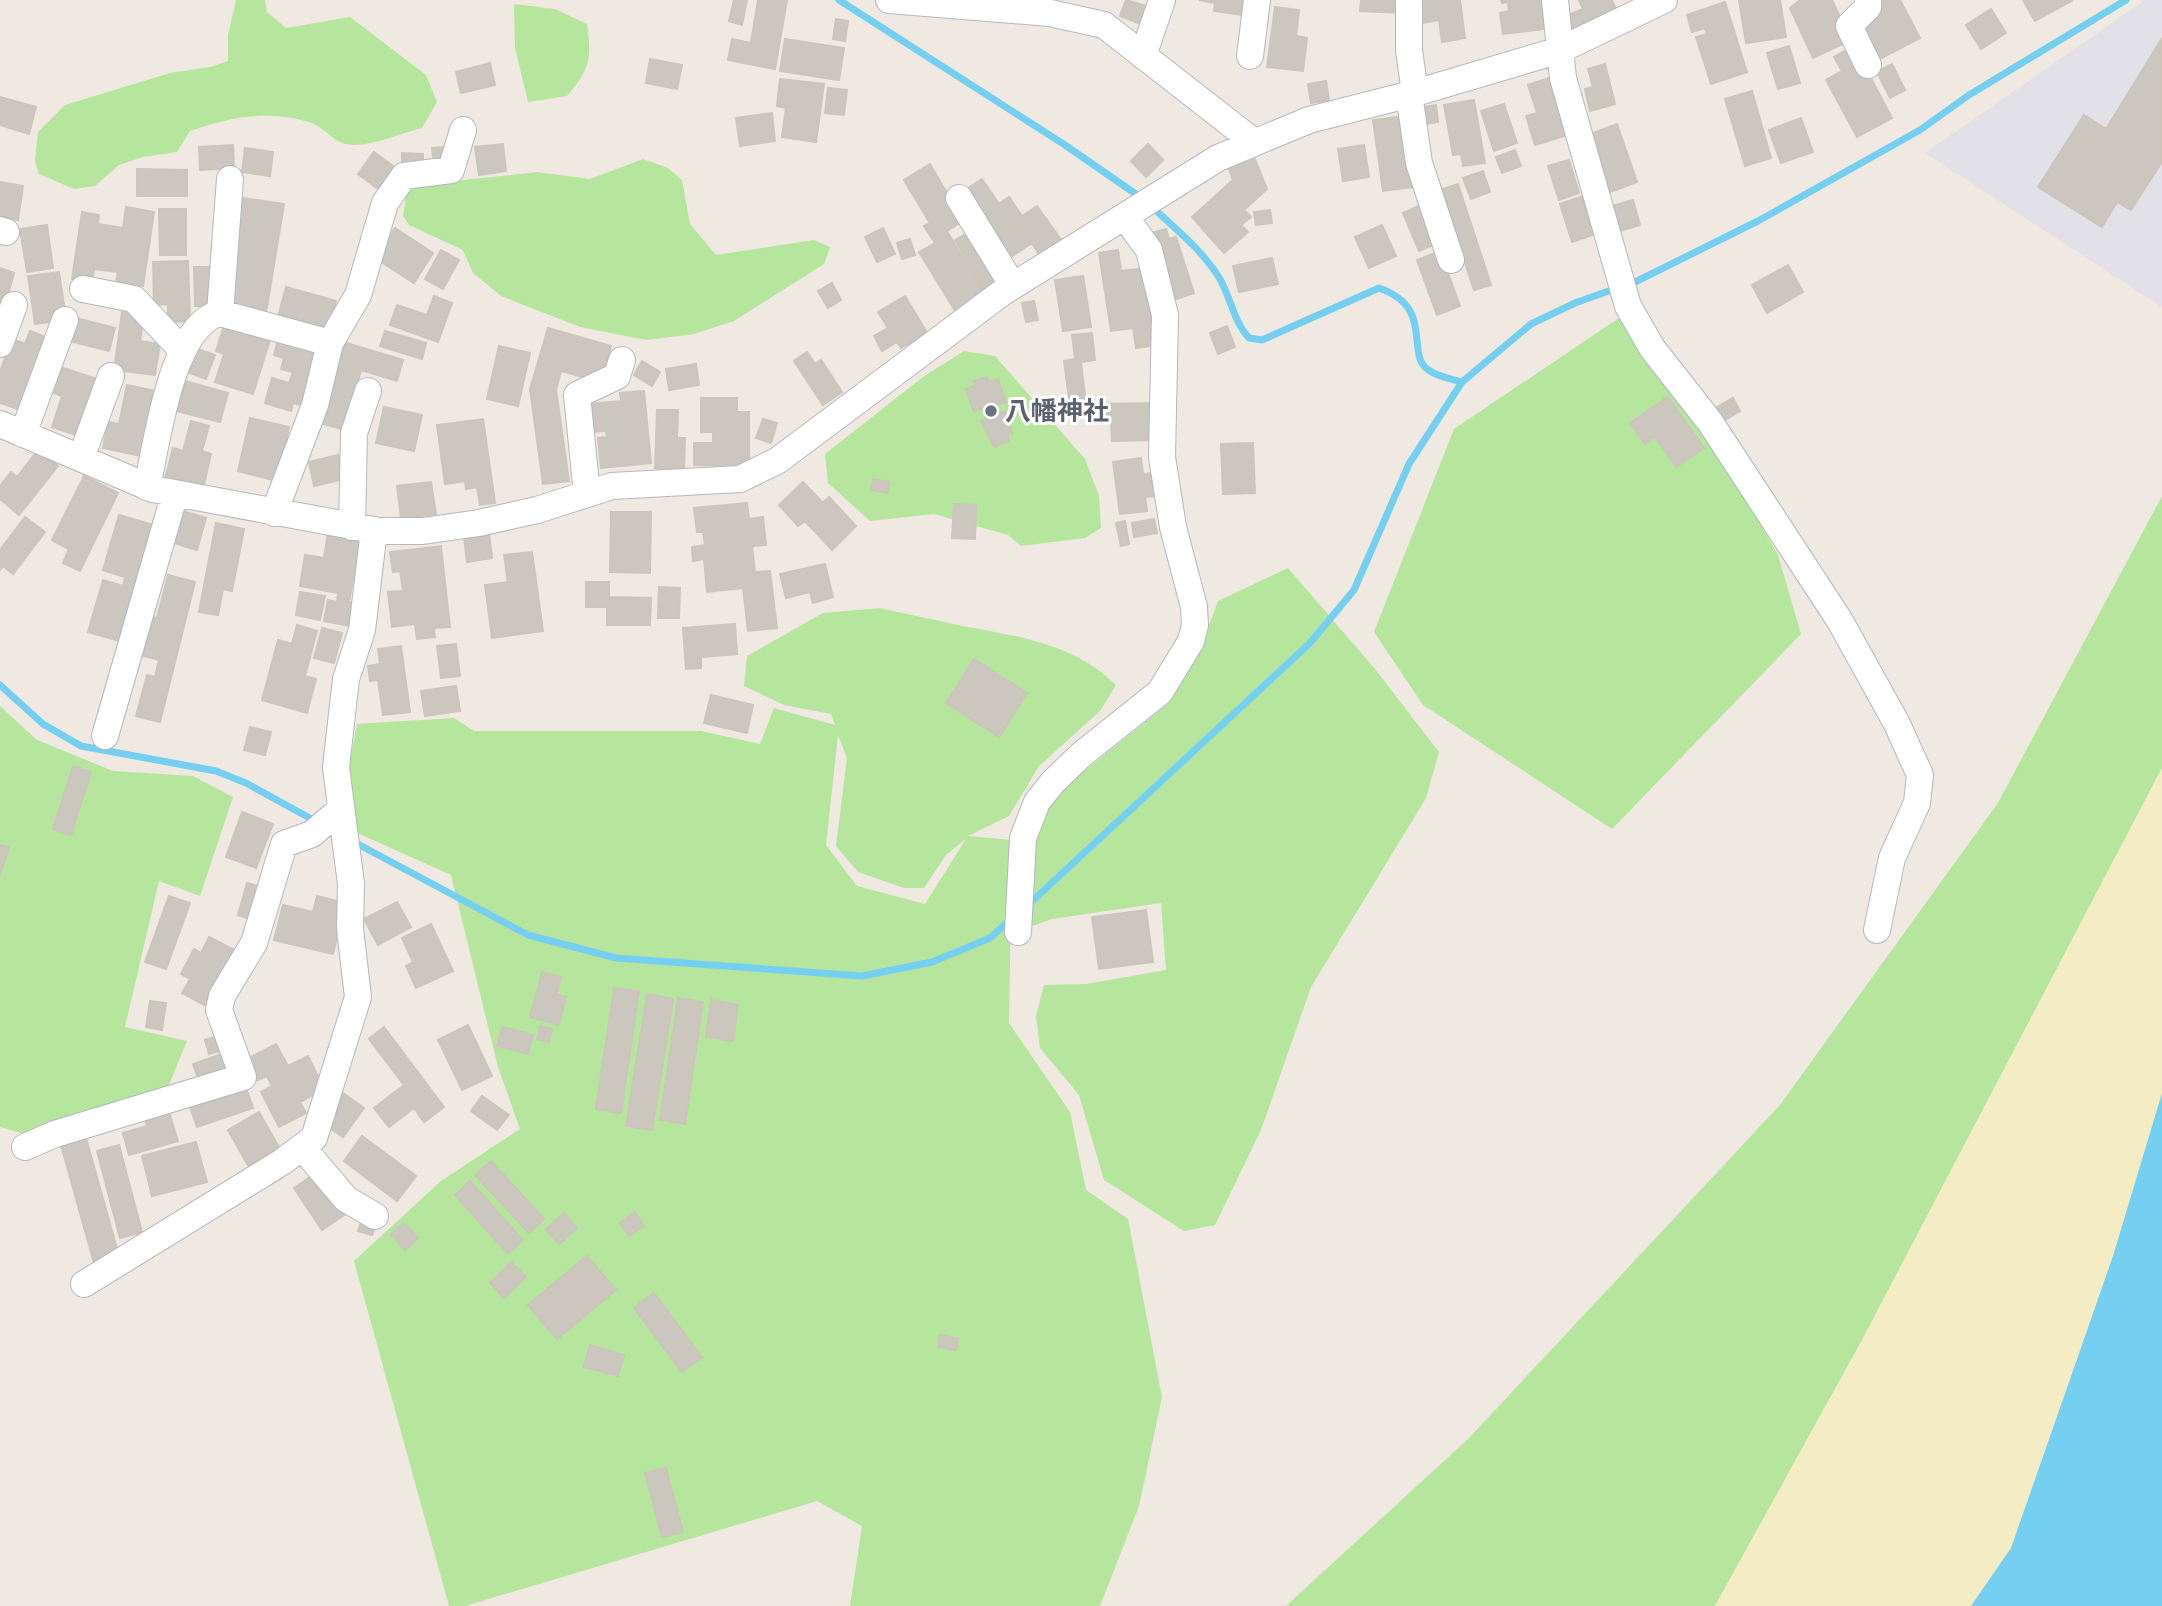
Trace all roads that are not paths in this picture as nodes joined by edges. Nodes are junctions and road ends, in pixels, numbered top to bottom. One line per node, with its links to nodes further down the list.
1 (889, 0): 9 (street)
2 (1162, 0): 9 (street)
3 (1257, 0): 10 (street)
4 (1409, 0): 12 (street)
5 (1555, 0): 8 (street)
6 (1664, 0): 8 (street)
7 (1868, 0): 11 (street)
8 (1560, 50): 12 (street); 39 (street)
9 (1143, 56): 14 (street)
10 (1250, 56)
11 (1868, 65)
12 (1412, 93): 14 (street); 18 (street)
13 (463, 130): 24 (street)
14 (1254, 142): 17 (street)
15 (230, 179): 22 (street)
16 (959, 198): 19 (street)
17 (1141, 206): 19 (street); 40 (street)
18 (1451, 260)
19 (1013, 286): 34 (street)
20 (83, 289): 26 (street)
21 (14, 305): 25 (street)
22 (219, 313): 24 (street); 26 (street)
23 (65, 320): 30 (street)
24 (330, 343): 35 (street)
25 (0, 344)
26 (183, 351): 32 (street)
27 (622, 360): 34 (street)
28 (111, 376): 31 (street)
29 (368, 391): 36 (street)
30 (12, 429): 31 (street)
31 (81, 458): 32 (street)
32 (147, 487): 33 (street)
33 (175, 493): 35 (street); 37 (street)
34 (587, 494): 36 (street)
35 (274, 513): 36 (street)
36 (363, 528): 38 (street)
37 (105, 736)
38 (340, 810): 41 (street); 42 (street)
39 (1877, 930)
40 (1018, 932)
41 (25, 1147)
42 (302, 1147): 43 (street); 44 (street)
43 (375, 1216)
44 (84, 1284)

